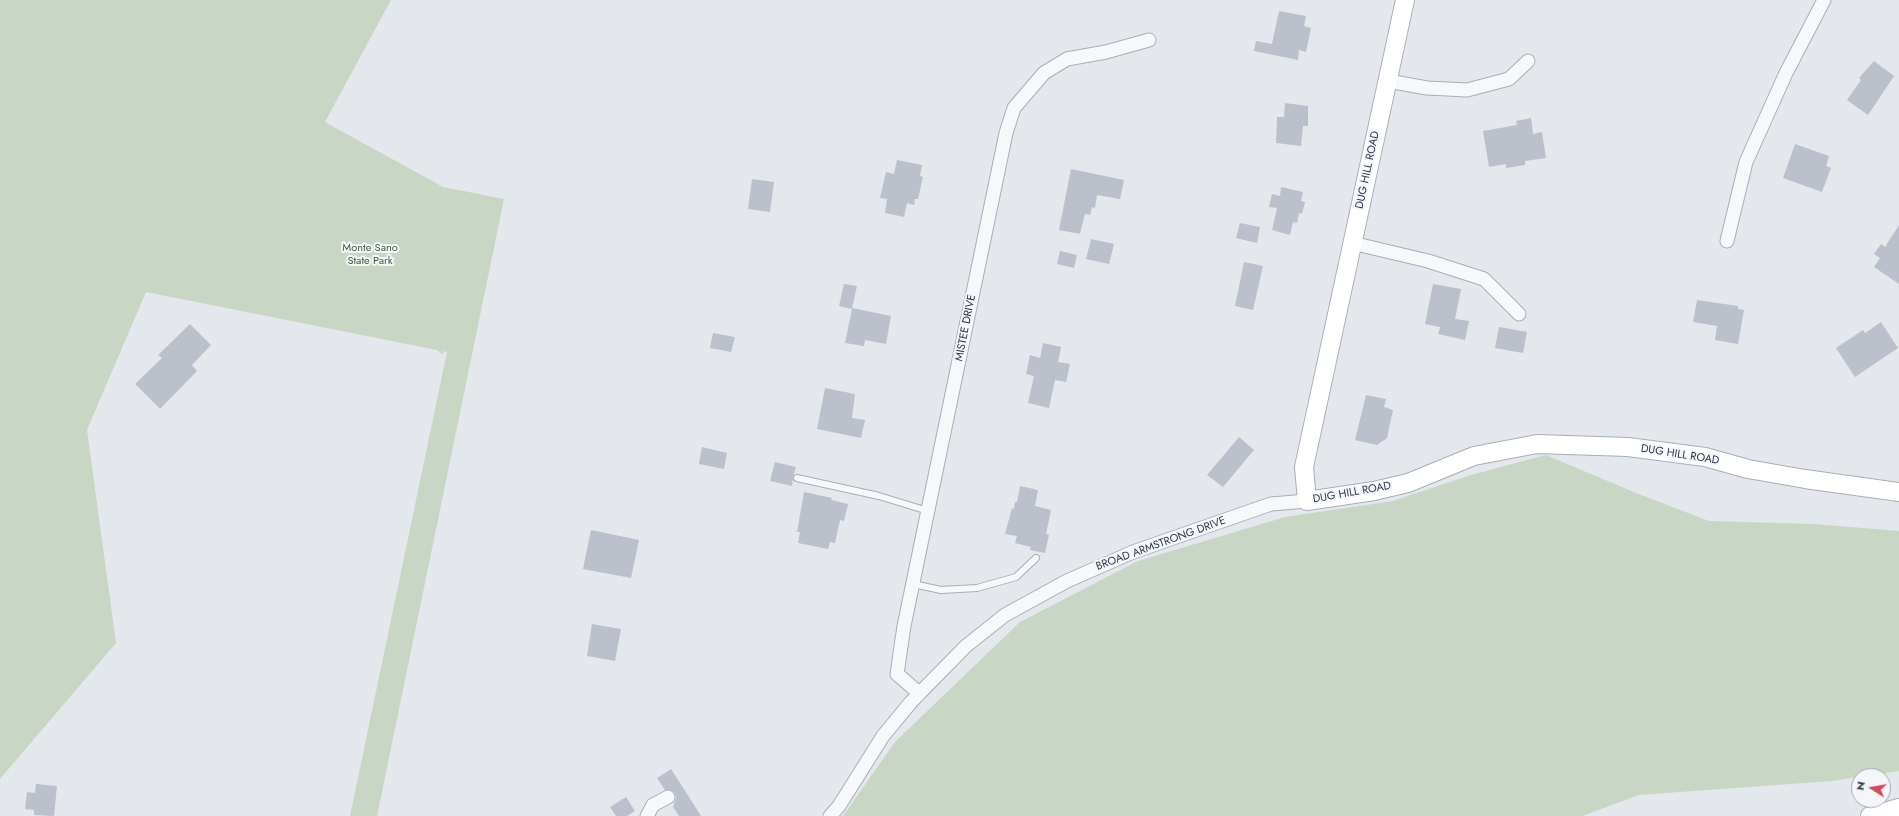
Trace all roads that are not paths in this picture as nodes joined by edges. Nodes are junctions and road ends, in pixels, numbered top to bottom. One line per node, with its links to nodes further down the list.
1 (1404, 0): 5 (street, DUG HILL ROAD)
2 (1824, 0): 6 (street)
3 (1149, 40): 14 (street, MISTEE DRIVE)
4 (1528, 61): 5 (street)
5 (1388, 81): 7 (street, DUG HILL ROAD)
6 (1727, 241)
7 (1352, 243): 8 (street); 13 (street, DUG HILL ROAD)
8 (1519, 314)
9 (797, 478): 14 (lane)
10 (1834, 482): 11 (street, DUG HILL ROAD); 12 (street); 13 (street, DUG HILL ROAD)
11 (1899, 492)
12 (1899, 500)
13 (1307, 501): 17 (street, BROAD ARMSTRONG DRIVE)
14 (928, 512): 16 (street, MISTEE DRIVE)
15 (1036, 558): 16 (lane)
16 (913, 584): 17 (street, MISTEE DRIVE)
17 (919, 693): 21 (street, BROAD ARMSTRONG DRIVE)
18 (668, 797): 20 (street)
19 (1899, 808): 22 (street)
20 (647, 816)
21 (830, 816)
22 (1870, 816)

